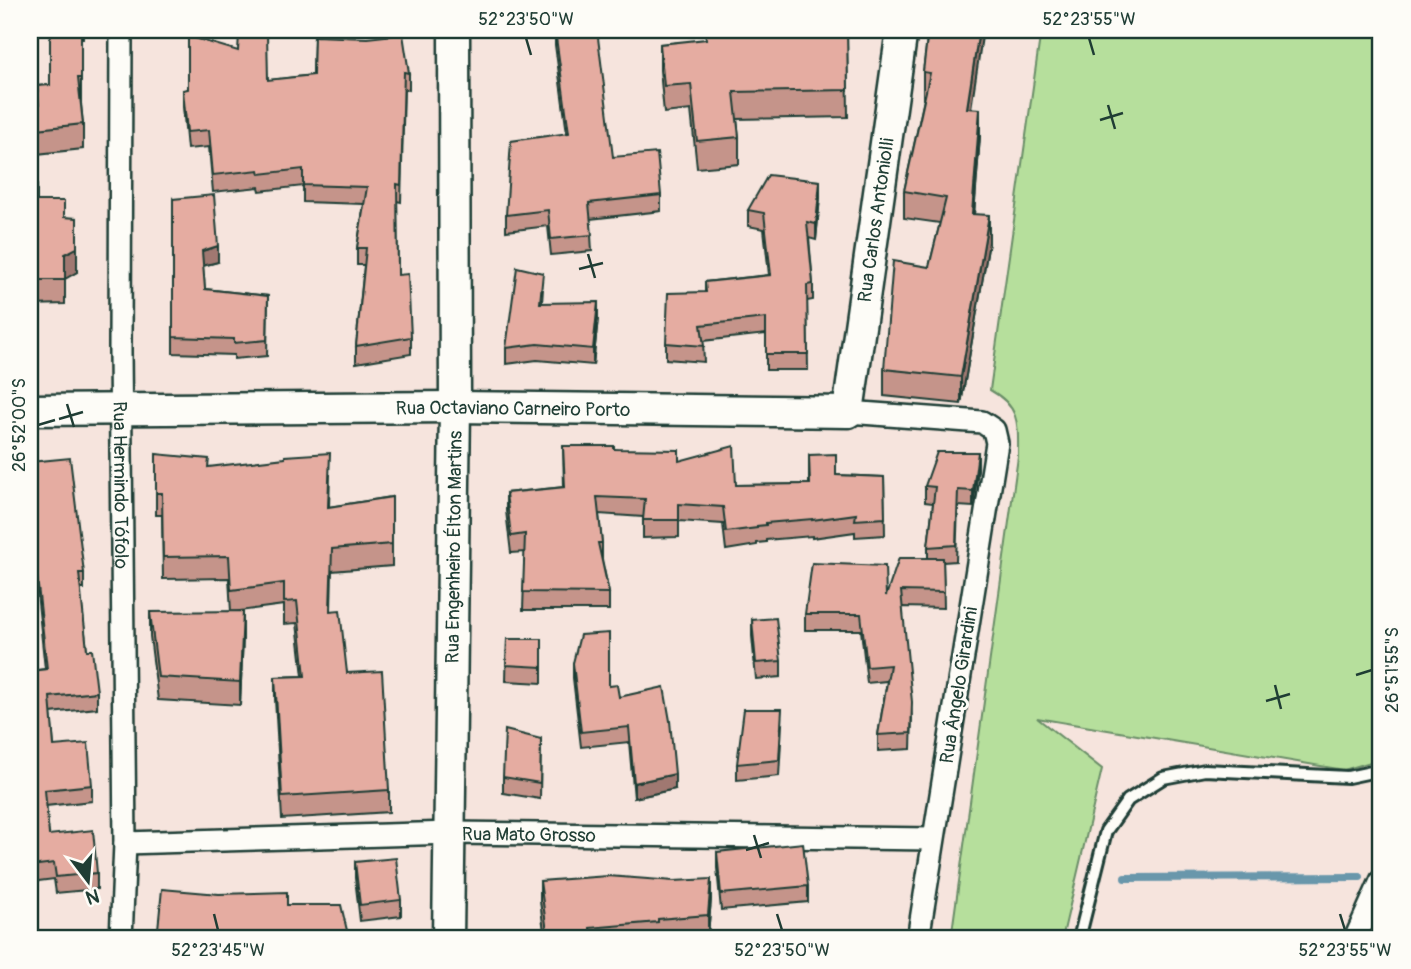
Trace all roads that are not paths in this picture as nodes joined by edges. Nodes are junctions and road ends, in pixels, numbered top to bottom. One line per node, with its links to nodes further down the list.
1 (121, 30): 6 (street, Rua Hermindo Tófolo)
2 (454, 30): 4 (street, Rua Engenheiro Élton Martins)
3 (902, 30): 7 (street, Rua Carlos Antoniolli)
4 (455, 407): 6 (street, Rua Octaviano Carneiro Porto); 7 (street, Rua Octaviano Carneiro Porto); 10 (street, Rua Engenheiro Élton Martins)
5 (30, 410): 6 (street, Rua Octaviano Carneiro Porto)
6 (121, 410): 12 (street, Rua Hermindo Tófolo)
7 (848, 412): 8 (street, Rua Octaviano Carneiro Porto)
8 (993, 430): 11 (street, Rua Ângelo Girardini)
9 (1381, 770): 17 (lane)
10 (451, 833): 11 (street, Rua Mato Grosso); 12 (street, Rua Mato Grosso); 15 (street, Rua Engenheiro Élton Martins)
11 (933, 839): 16 (street, Rua Ângelo Girardini)
12 (125, 843): 14 (street, Rua Hermindo Tófolo)
13 (1381, 881): 18 (street)
14 (121, 939)
15 (448, 939)
16 (918, 939)
17 (1079, 939)
18 (1355, 939)

